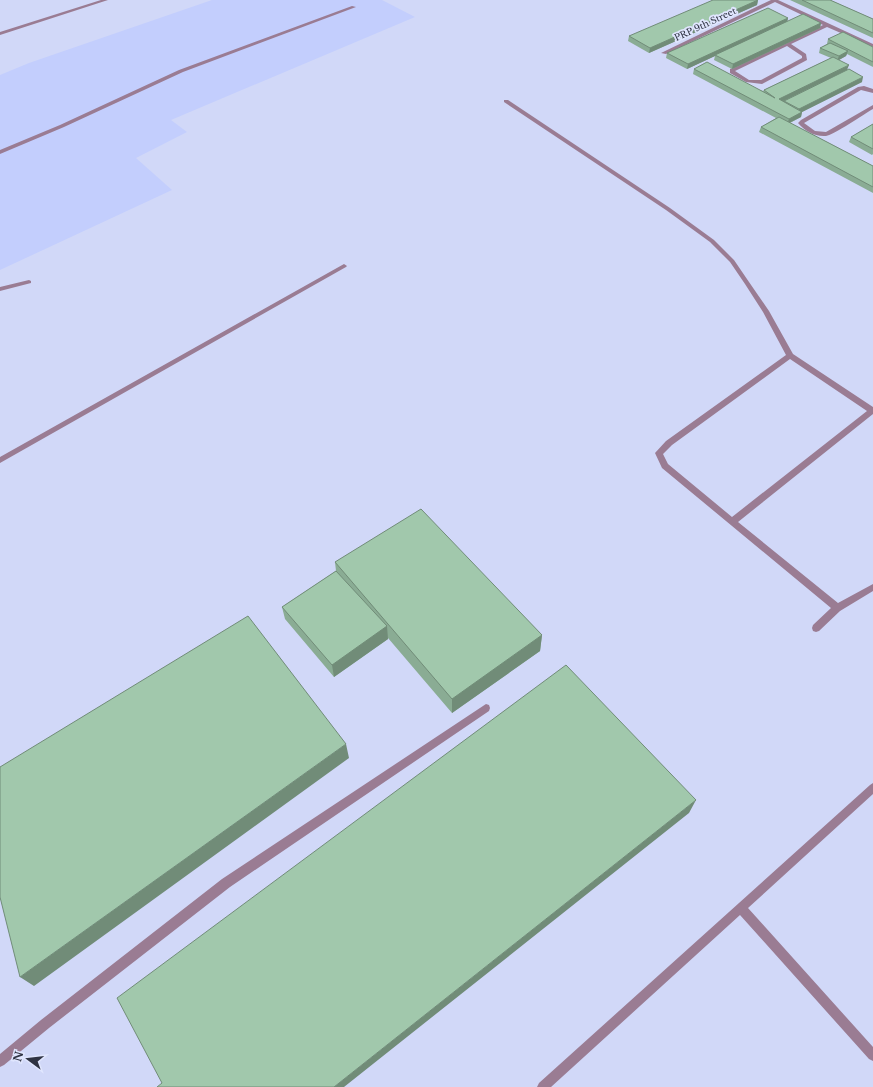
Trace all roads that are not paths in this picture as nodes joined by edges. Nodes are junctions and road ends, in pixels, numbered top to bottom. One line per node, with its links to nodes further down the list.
1 (106, 0): 5 (street)
2 (775, 0): 4 (street); 8 (street, PRP 9th Street)
3 (354, 7): 12 (street)
4 (827, 25): 6 (street); 7 (street)
5 (0, 34)
6 (787, 44): 6 (street)
7 (873, 46)
8 (664, 53)
9 (873, 91): 11 (street)
10 (506, 101): 16 (street)
11 (873, 107)
12 (0, 152)
13 (344, 266): 18 (street)
14 (28, 282): 15 (street)
15 (0, 289)
16 (790, 356): 17 (street); 19 (street)
17 (873, 411): 19 (street)
18 (0, 460)
19 (732, 522): 21 (street)
20 (873, 587): 21 (street)
21 (837, 608): 22 (street)
22 (816, 628)
23 (486, 708): 27 (street)
24 (873, 788): 25 (street)
25 (741, 908): 26 (street); 28 (street)
26 (873, 1055)
27 (0, 1062)
28 (542, 1087)

